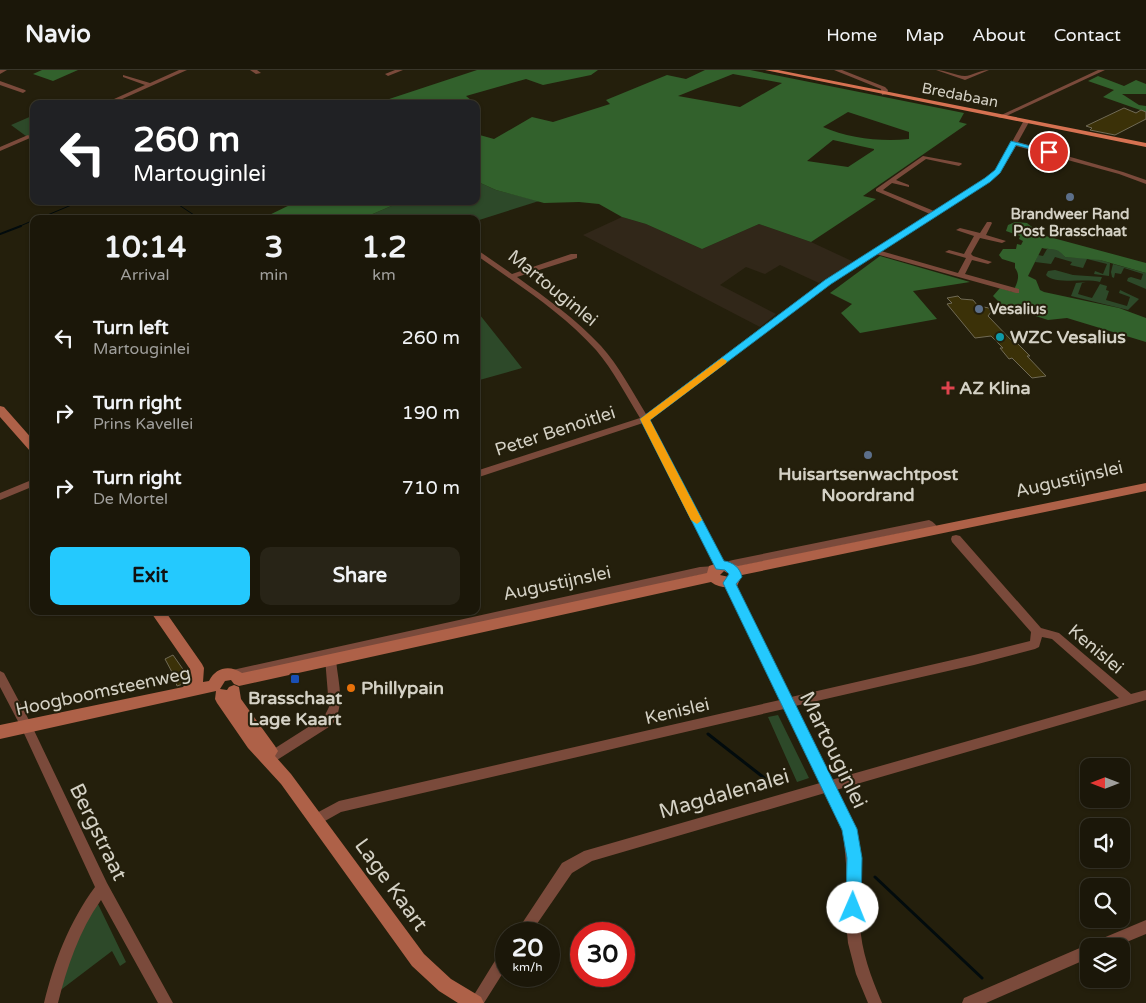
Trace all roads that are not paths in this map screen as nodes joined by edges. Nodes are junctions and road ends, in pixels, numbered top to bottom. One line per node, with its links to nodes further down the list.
1 (4, 70): 9 (street)
2 (184, 70): 13 (street)
3 (401, 70): 10 (street)
4 (768, 70): 15 (main road, Bredabaan)
5 (837, 70): 15 (street)
6 (939, 70): 7 (street)
7 (986, 70)
8 (1097, 71): 17 (street)
9 (0, 72)
10 (388, 74)
11 (125, 76): 13 (street)
12 (0, 83): 14 (street)
13 (150, 85): 16 (street)
14 (23, 91)
15 (884, 94): 17 (main road, Bredabaan)
16 (115, 100)
17 (1000, 117): 18 (main road, Bredabaan)
18 (1026, 122): 20 (street, Peter Benoitlei); 21 (main road, Bredabaan)
19 (28, 137): 22 (street)
20 (1014, 143): 25 (street); 27 (street, Peter Benoitlei)
21 (1146, 145)
22 (0, 149)
23 (960, 164): 24 (street)
24 (891, 180): 26 (street); 27 (street)
25 (1146, 182)
26 (907, 186)
27 (934, 213): 32 (street, Peter Benoitlei)
28 (989, 223): 30 (street)
29 (960, 230): 30 (street)
30 (980, 235): 31 (street); 36 (street)
31 (1002, 241)
32 (876, 252): 39 (street); 42 (street, Peter Benoitlei)
33 (949, 252): 36 (street)
34 (480, 254): 38 (street, Martouginlei)
35 (574, 256): 38 (street)
36 (970, 257): 37 (street); 39 (street)
37 (988, 262)
38 (512, 276): 42 (street, Martouginlei)
39 (960, 276): 40 (street)
40 (1016, 291)
41 (0, 410): 43 (street)
42 (645, 419): 44 (street, Peter Benoitlei); 51 (street, Martouginlei)
43 (30, 444)
44 (480, 474)
45 (1146, 480): 49 (street, Augustijnslei)
46 (30, 484): 48 (street)
47 (1146, 486): 49 (street, Augustijnslei)
48 (0, 497)
49 (1001, 515): 51 (street, Augustijnslei)
50 (956, 539): 53 (street, Kenislei)
51 (724, 572): 54 (street, Augustijnslei); 57 (street, Augustijnslei); 61 (street, Martouginlei)
52 (160, 615): 55 (street)
53 (1037, 631): 60 (street, Kenislei); 61 (street, Kenislei)
54 (330, 660): 57 (street, Augustijnslei); 64 (street)
55 (197, 668): 57 (street); 58 (street)
56 (0, 676): 62 (street, Bergstraat)
57 (226, 684): 58 (street, Hoogboomsteenweg); 64 (street, Lage Kaart); 65 (street, Lage Kaart)
58 (187, 692): 62 (street, Hoogboomsteenweg)
59 (1146, 695): 60 (street, Magdalenalei)
60 (1130, 700): 66 (street, Magdalenalei)
61 (788, 704): 66 (street, Martouginlei); 67 (street, Kenislei)
62 (26, 726): 63 (street, Hoogboomsteenweg); 68 (street, Bergstraat)
63 (0, 732)
64 (273, 756): 65 (street, Lage Kaart)
65 (286, 779): 67 (street, Lage Kaart)
66 (829, 786): 69 (street, Magdalenalei); 77 (street, Martouginlei)
67 (316, 820): 76 (street, Lage Kaart)
68 (102, 888): 74 (street); 75 (street, Bergstraat)
69 (530, 922)
70 (1146, 927): 71 (street)
71 (1120, 938)
72 (1080, 956): 78 (street)
73 (495, 973): 76 (street)
74 (51, 1003)
75 (166, 1003)
76 (476, 1003)
77 (875, 1003)
78 (969, 1003)

